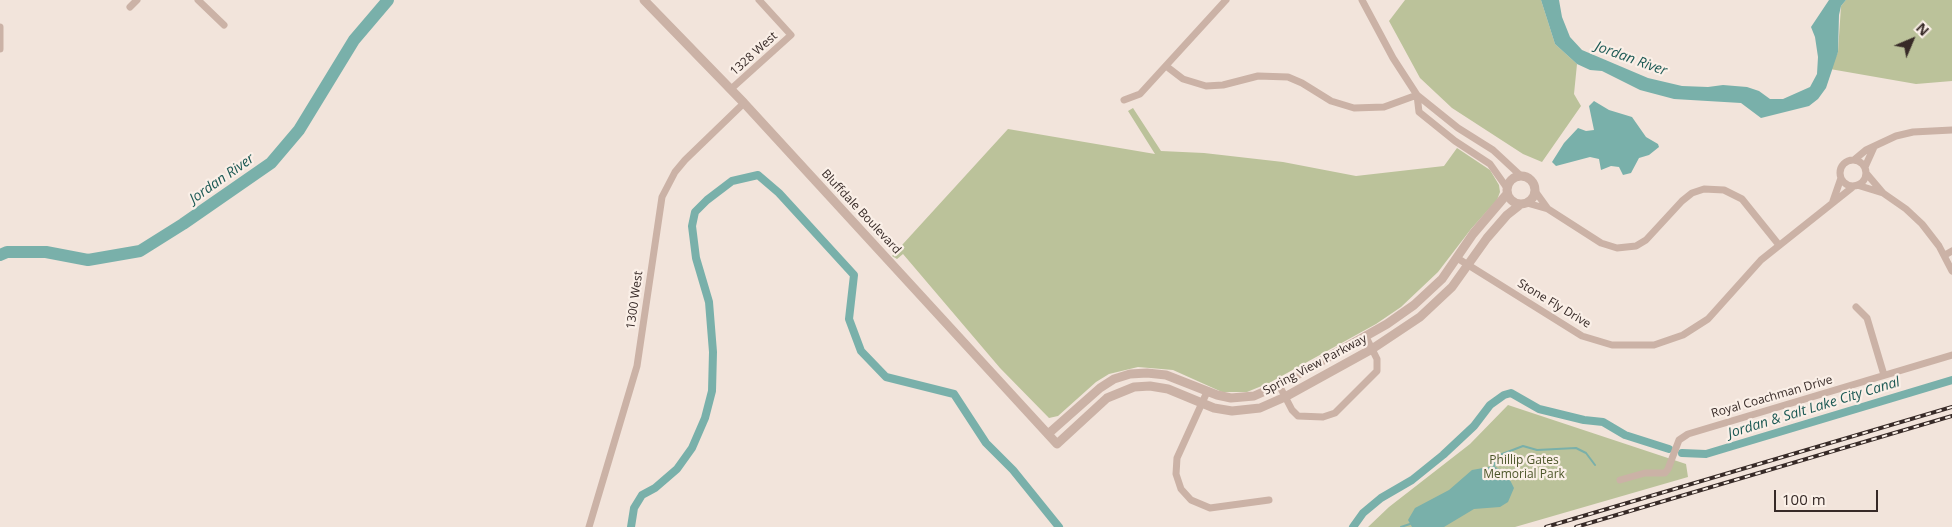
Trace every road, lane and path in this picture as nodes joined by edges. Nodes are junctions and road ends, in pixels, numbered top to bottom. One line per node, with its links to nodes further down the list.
1 (137, 0): 7 (street)
2 (198, 0): 8 (street)
3 (644, 0): 12 (street, Bluffdale Boulevard)
4 (759, 0): 12 (street, 1328 West)
5 (1226, 0): 11 (street)
6 (1362, 0): 13 (street)
7 (130, 7)
8 (224, 26)
9 (0, 27): 10 (street)
10 (0, 49)
11 (1166, 66): 13 (street); 14 (street)
12 (732, 89): 15 (street, Bluffdale Boulevard)
13 (1417, 95): 20 (street); 23 (street)
14 (1124, 100)
15 (744, 103): 44 (street, Bluffdale Boulevard); 48 (street, 1300 West)
16 (1952, 130): 17 (street)
17 (1874, 148): 18 (street); 19 (street)
18 (1854, 160): 19 (street); 21 (street)
19 (1865, 170): 22 (street); 25 (street)
20 (1521, 176): 23 (street); 24 (street)
21 (1841, 178): 22 (street); 26 (street, Stone Fly Drive)
22 (1856, 186): 25 (street); 26 (street, Stone Fly Drive)
23 (1507, 191): 27 (street); 32 (street, Spring View Parkway)
24 (1535, 191): 27 (street); 28 (street)
25 (1883, 193): 31 (street)
26 (1832, 201): 29 (street, Stone Fly Drive)
27 (1524, 204): 28 (street); 33 (street, Spring View Parkway)
28 (1548, 209): 29 (street)
29 (1779, 245): 33 (street, Stone Fly Drive)
30 (1952, 251): 31 (street)
31 (1945, 255): 34 (street)
32 (1457, 258): 33 (street, Stone Fly Drive); 36 (street, Spring View Parkway)
33 (1468, 265): 37 (street, Spring View Parkway)
34 (1952, 270)
35 (1856, 308): 39 (street)
36 (1366, 337): 37 (street); 40 (street, Spring View Parkway)
37 (1372, 349): 42 (street, Spring View Parkway); 42 (street)
38 (1952, 355): 39 (street, Royal Coachman Drive)
39 (1884, 375): 46 (street, Royal Coachman Drive)
40 (1279, 386): 41 (street, Spring View Parkway); 42 (street)
41 (1207, 392): 43 (street); 44 (street, Spring View Parkway)
42 (1285, 397): 43 (street, Spring View Parkway)
43 (1202, 404): 45 (street, Spring View Parkway); 47 (street)
44 (1048, 434): 45 (street, Bluffdale Boulevard)
45 (1057, 444)
46 (1620, 480)
47 (1270, 500)
48 (589, 527)

